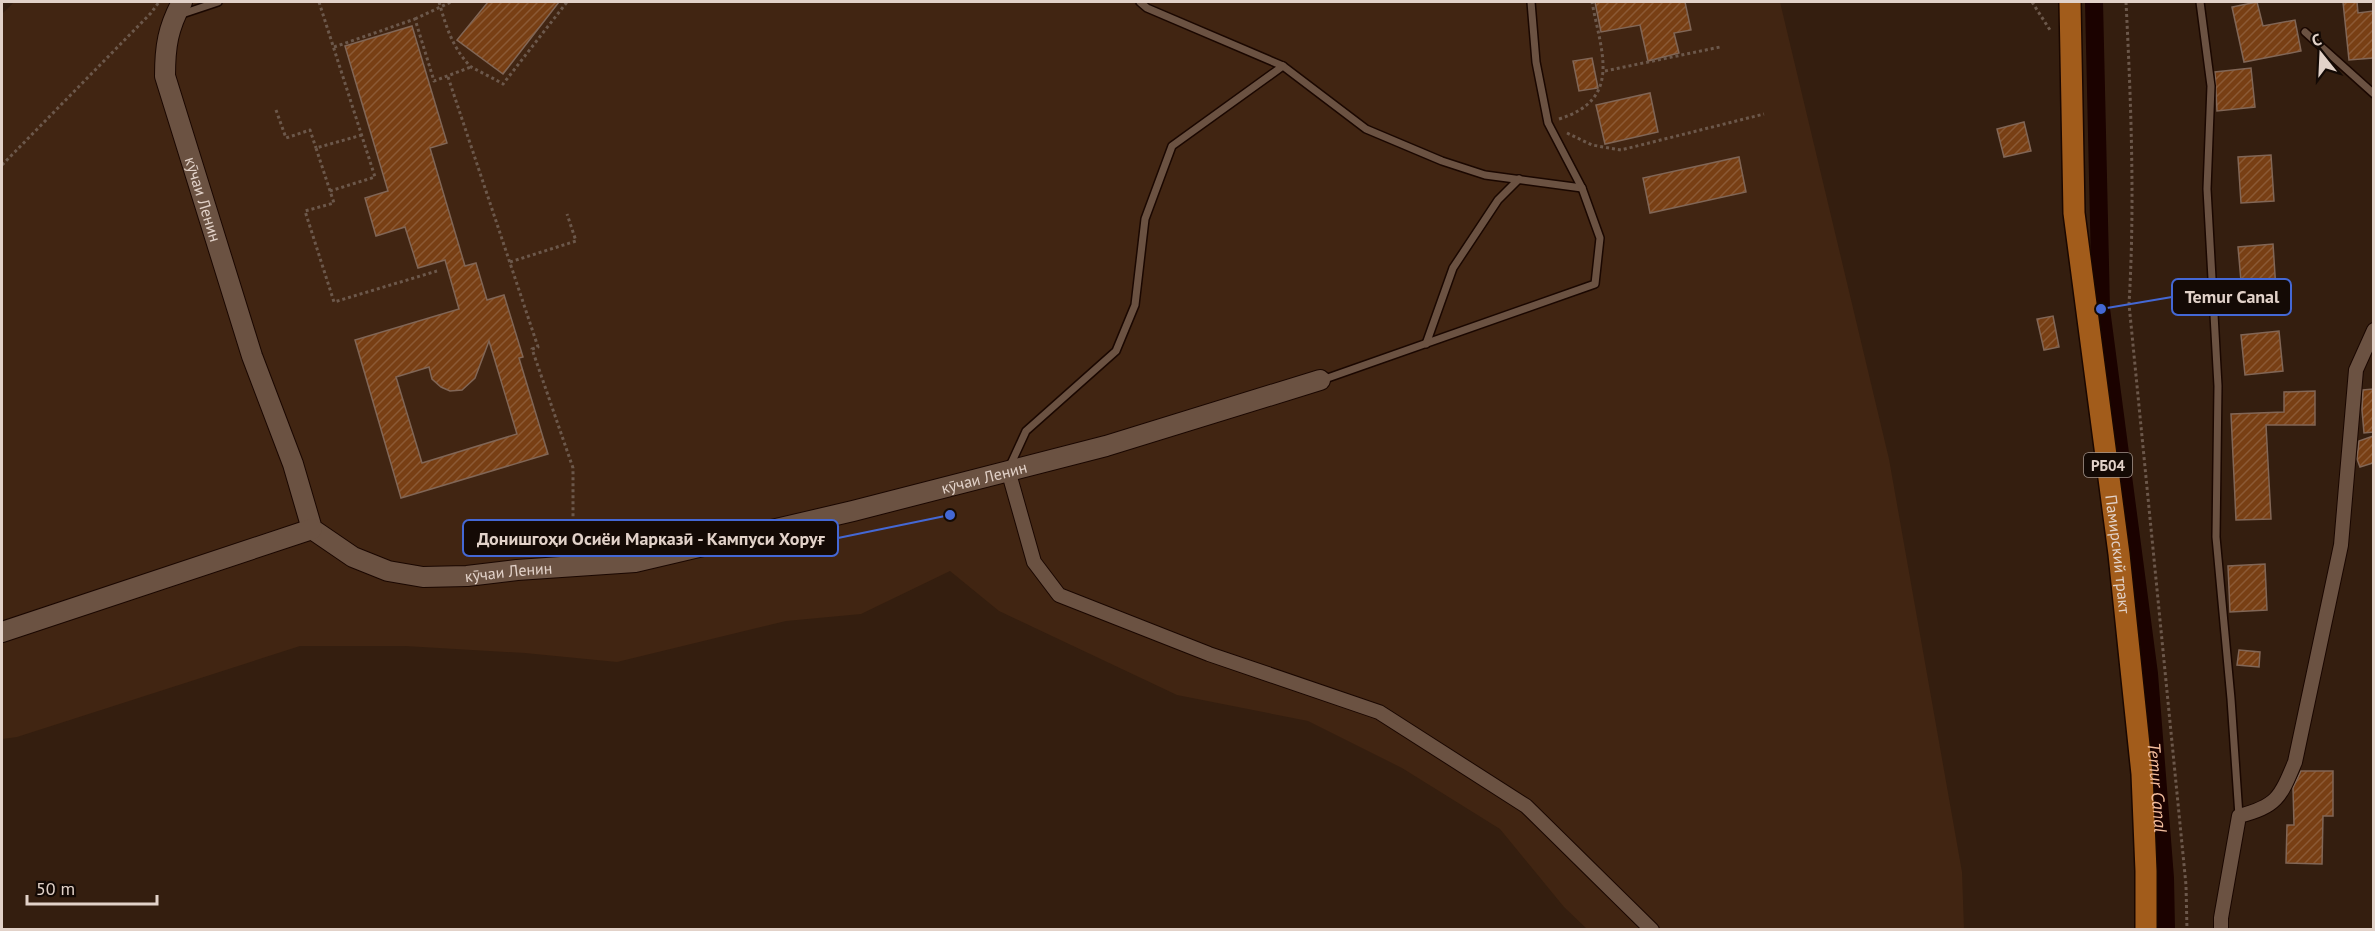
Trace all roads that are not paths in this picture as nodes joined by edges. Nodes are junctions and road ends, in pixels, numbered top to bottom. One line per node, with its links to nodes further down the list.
1 (218, 2): 6 (lane)
2 (1140, 2): 8 (lane)
3 (1531, 2): 11 (lane)
4 (2070, 2): 20 (main road, Памирский тракт / РБ04)
5 (2200, 2): 18 (lane)
6 (178, 9): 16 (street, кӯчаи Ленин)
7 (2305, 32): 9 (lane)
8 (1283, 66): 10 (lane); 15 (lane)
9 (2373, 94)
10 (1519, 178): 11 (lane); 13 (lane)
11 (1582, 188): 13 (lane)
12 (2373, 330): 18 (street)
13 (1426, 344): 14 (lane)
14 (1320, 380): 15 (street, кӯчаи Ленин)
15 (1008, 470): 16 (street, кӯчаи Ленин); 19 (street)
16 (312, 529): 17 (street)
17 (2, 632)
18 (2239, 816): 21 (street)
19 (1652, 930)
20 (2146, 930)
21 (2221, 930)

